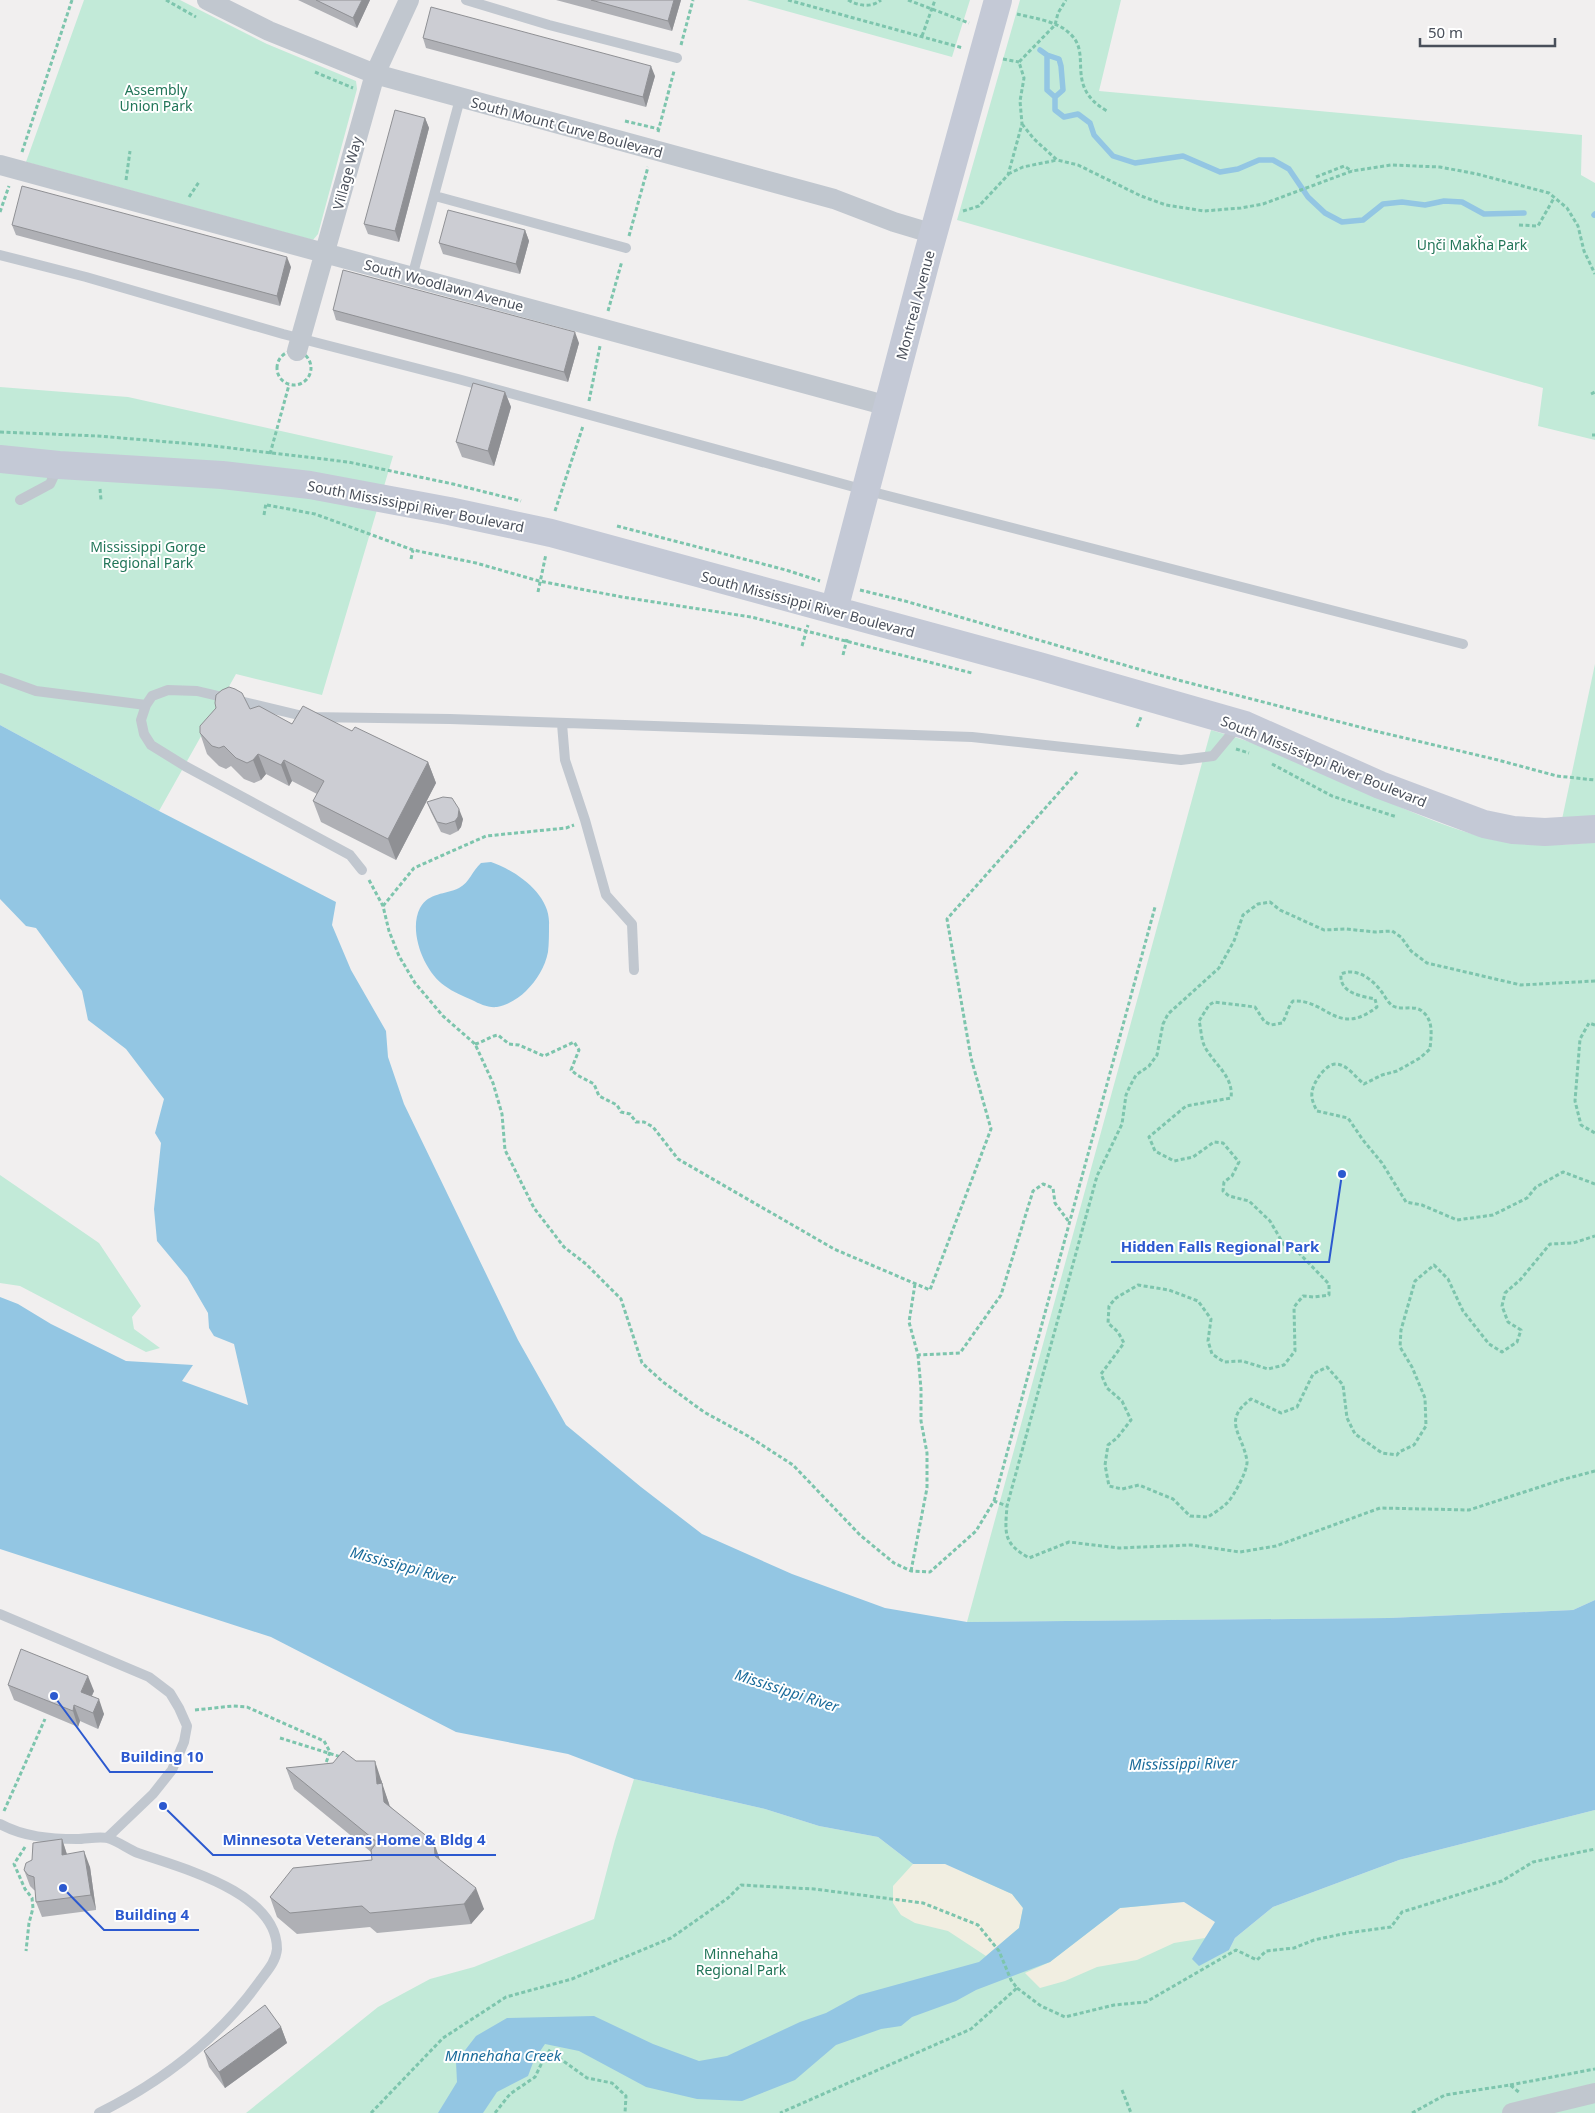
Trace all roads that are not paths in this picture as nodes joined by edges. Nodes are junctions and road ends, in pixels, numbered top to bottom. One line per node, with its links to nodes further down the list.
1 (207, 0): 6 (street, South Mount Curve Boulevard)
2 (409, 0): 6 (street, Village Way)
3 (466, 0): 5 (lane)
4 (998, 0): 10 (street, Montreal Avenue)
5 (677, 58)
6 (375, 74): 7 (street, South Mount Curve Boulevard); 12 (street, Village Way)
7 (460, 99): 9 (lane); 10 (street, South Mount Curve Boulevard)
8 (8, 167): 12 (street, South Woodlawn Avenue)
9 (435, 196): 11 (lane); 14 (lane)
10 (934, 234): 16 (street, Montreal Avenue)
11 (626, 248)
12 (325, 253): 14 (street, South Woodlawn Avenue); 15 (street, Village Way)
13 (0, 255): 15 (lane)
14 (412, 277): 16 (street, South Woodlawn Avenue)
15 (299, 344): 19 (lane)
16 (888, 406): 19 (street, Montreal Avenue)
17 (0, 459): 18 (street, South Mississippi River Boulevard)
18 (58, 465): 20 (lane); 21 (street, South Mississippi River Boulevard)
19 (865, 490): 21 (street, Montreal Avenue); 22 (lane)
20 (20, 500)
21 (834, 610): 25 (street, South Mississippi River Boulevard)
22 (1463, 644)
23 (0, 678): 24 (lane)
24 (146, 705): 26 (lane); 28 (lane)
25 (1240, 723): 26 (lane); 27 (street, South Mississippi River Boulevard)
26 (562, 724): 29 (lane)
27 (1595, 829)
28 (362, 870)
29 (634, 970)
30 (0, 1614): 32 (lane)
31 (0, 1824): 32 (lane)
32 (107, 1838): 35 (lane)
33 (1595, 2093): 34 (street)
34 (1517, 2107)
35 (99, 2113)

